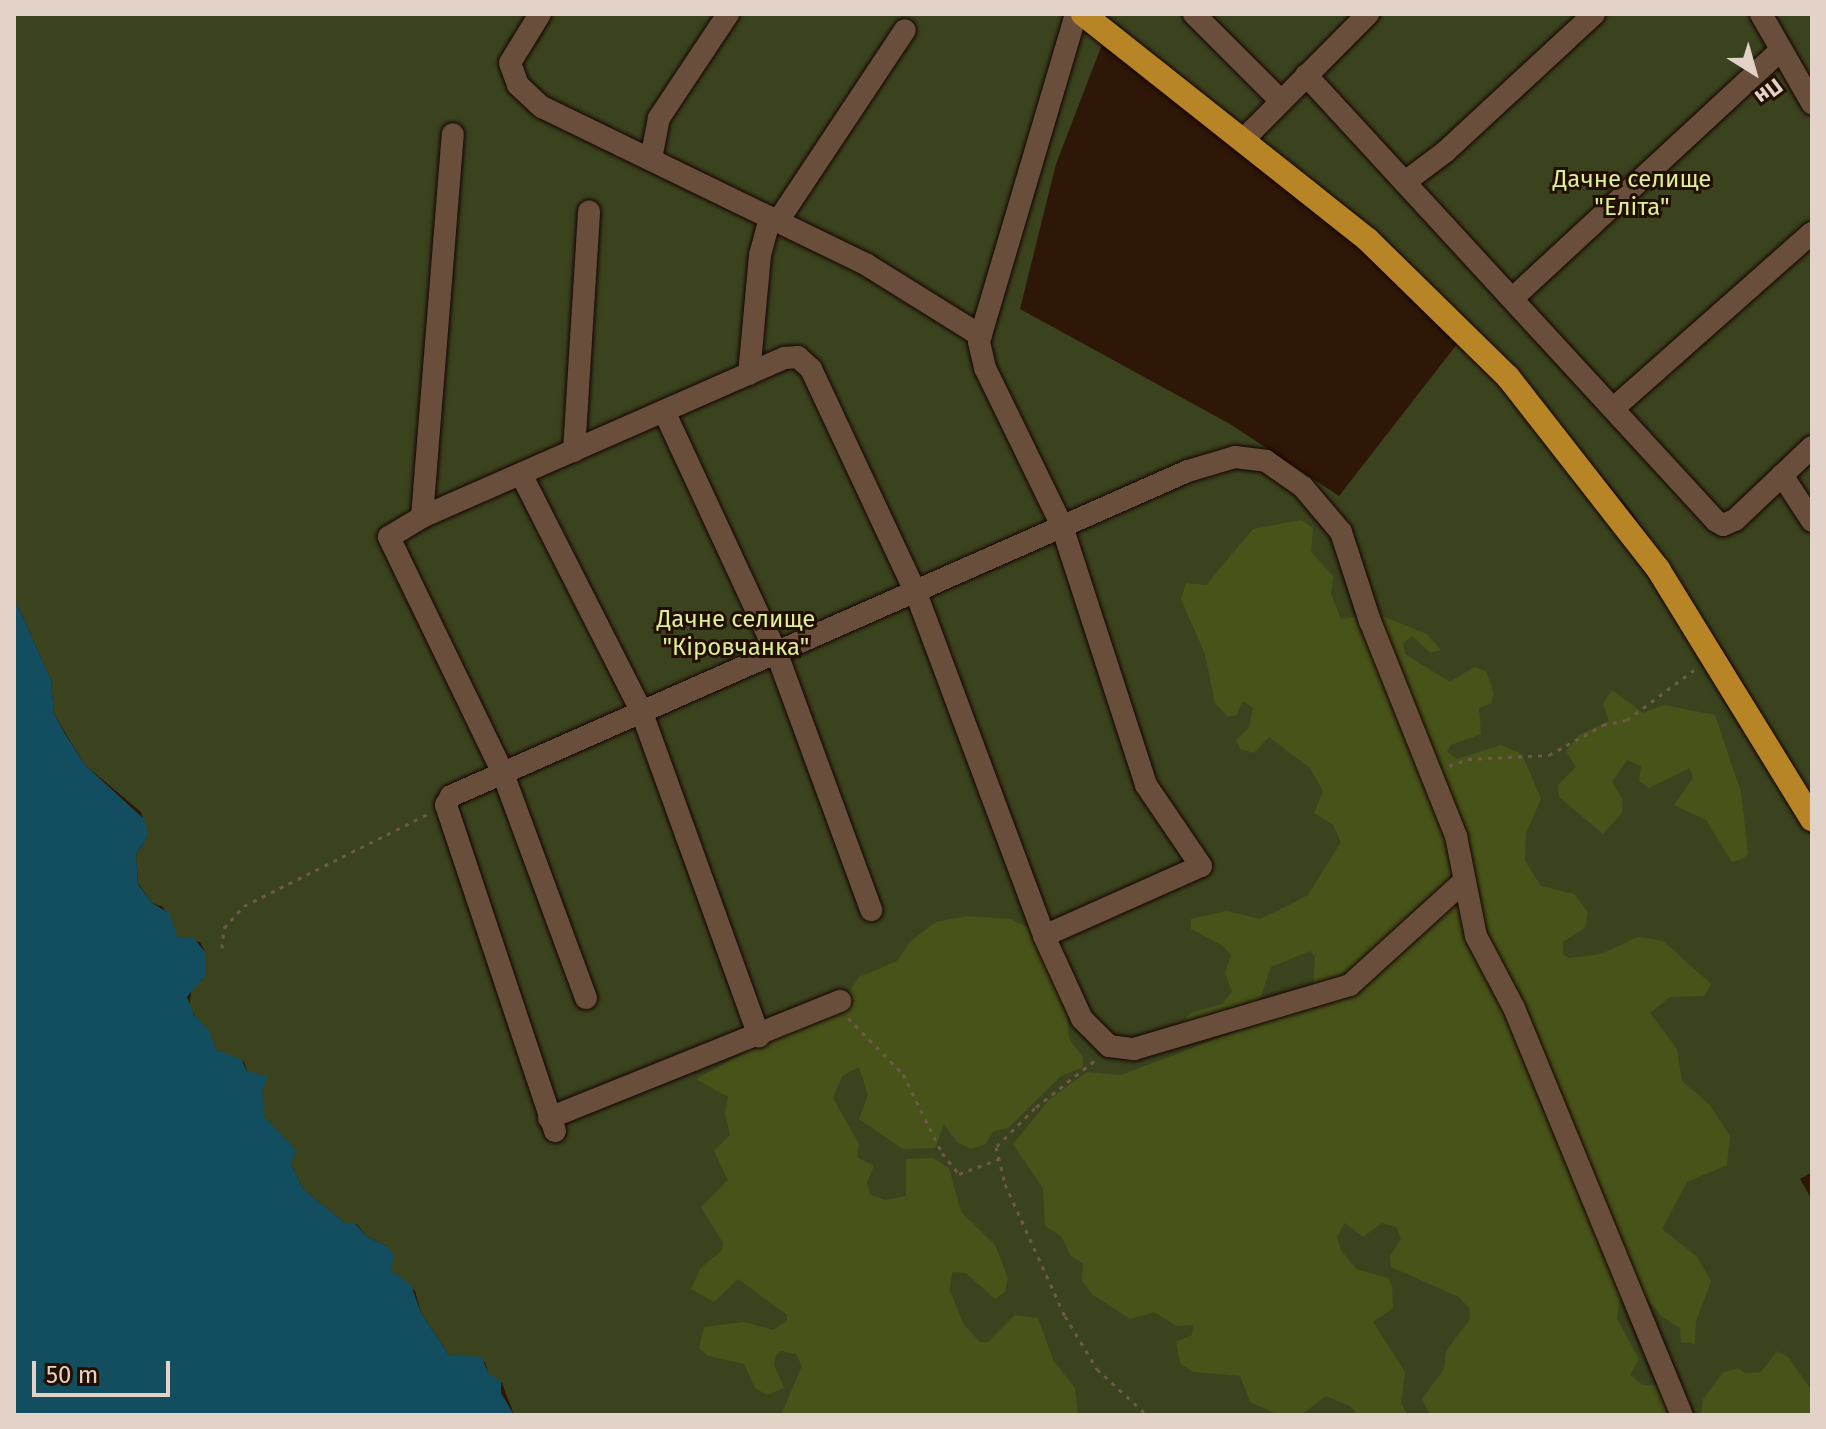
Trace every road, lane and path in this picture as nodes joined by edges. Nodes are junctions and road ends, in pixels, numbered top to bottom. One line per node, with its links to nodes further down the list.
1 (540, 14): 16 (lane)
2 (728, 14): 16 (lane)
3 (1076, 14): 22 (lane)
4 (1083, 14): 15 (highway)
5 (1194, 14): 12 (lane)
6 (1368, 14): 11 (lane)
7 (1594, 14): 17 (lane)
8 (1761, 14): 10 (lane)
9 (905, 30): 19 (lane)
10 (1781, 50): 13 (lane); 21 (lane)
11 (1306, 75): 12 (lane); 17 (lane)
12 (1279, 99): 15 (lane)
13 (1812, 103)
14 (453, 134): 30 (lane)
15 (1244, 139): 35 (highway)
16 (651, 159): 19 (lane)
17 (1405, 182): 21 (lane)
18 (589, 211): 27 (lane)
19 (774, 219): 22 (lane); 23 (lane)
20 (1812, 233): 24 (lane)
21 (1513, 298): 24 (lane)
22 (981, 336): 32 (lane)
23 (749, 374): 25 (lane); 33 (lane)
24 (1615, 407): 29 (lane)
25 (664, 411): 27 (lane); 34 (lane)
26 (1812, 447): 29 (lane)
27 (574, 451): 28 (lane)
28 (521, 474): 30 (lane); 36 (lane)
29 (1782, 475): 31 (lane)
30 (422, 517): 37 (lane)
31 (1812, 521)
32 (1062, 526): 33 (lane); 38 (lane); 43 (lane)
33 (916, 593): 34 (lane); 43 (lane)
34 (777, 654): 36 (lane); 42 (lane)
35 (1712, 654): 38 (path); 40 (highway)
36 (642, 713): 37 (lane); 47 (lane)
37 (502, 771): 39 (lane); 45 (lane)
38 (1434, 774): 41 (lane)
39 (446, 805): 44 (path); 47 (lane)
40 (1812, 819)
41 (1462, 883): 48 (lane); 51 (lane)
42 (871, 910)
43 (1044, 936): 48 (lane)
44 (222, 948)
45 (586, 998)
46 (837, 1002): 47 (lane); 49 (path)
47 (759, 1037)
48 (1109, 1046): 49 (path)
49 (999, 1159): 50 (path)
50 (1147, 1415)
51 (1682, 1415)

